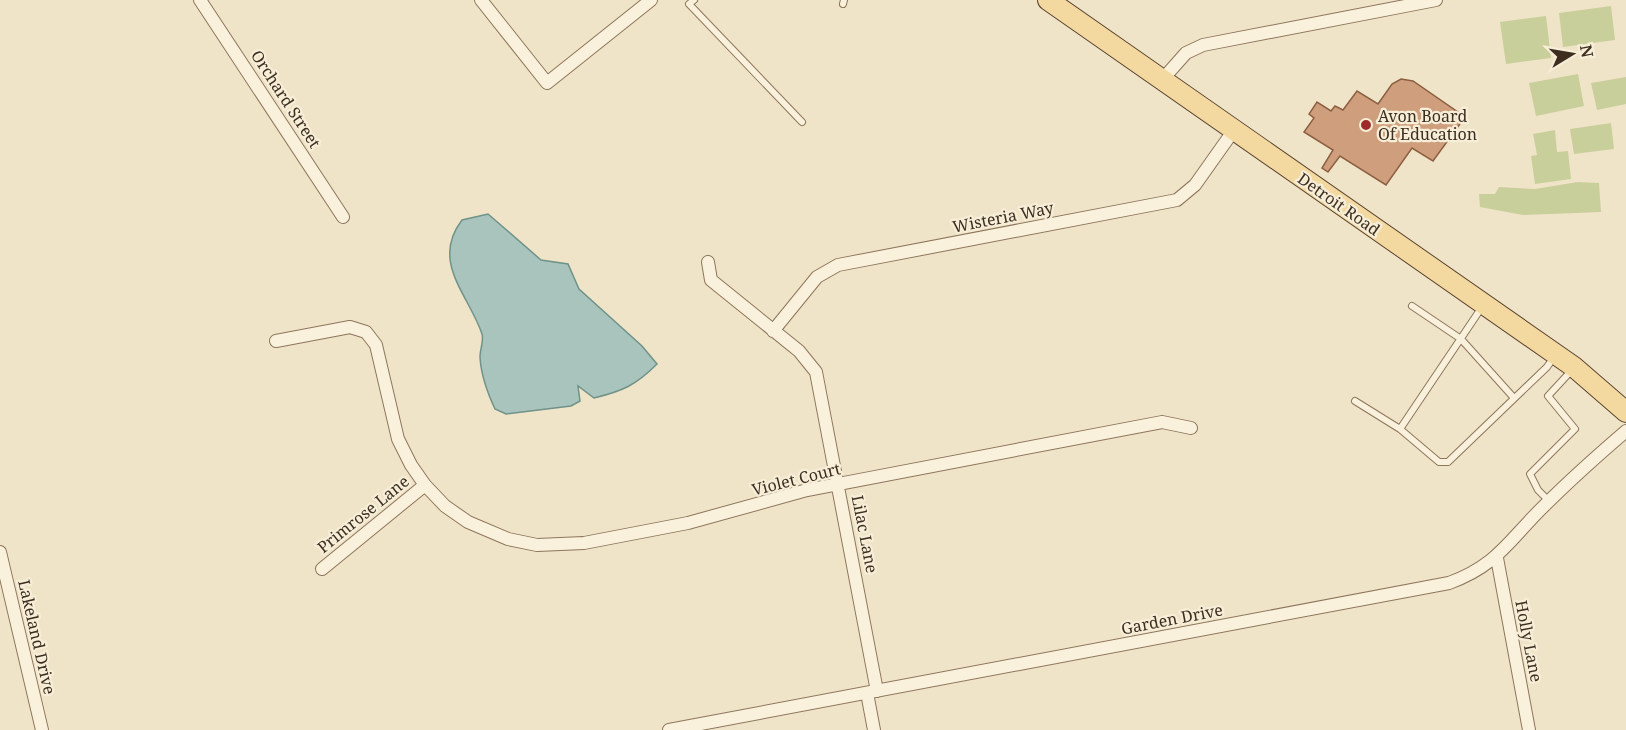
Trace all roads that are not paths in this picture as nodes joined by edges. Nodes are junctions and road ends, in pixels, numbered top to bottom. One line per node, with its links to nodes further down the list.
1 (200, 0): 10 (street, Orchard Street)
2 (481, 0): 3 (street)
3 (651, 0)
4 (694, 0): 8 (lane)
5 (1048, 0): 7 (main road, Detroit Road)
6 (1436, 0): 7 (street)
7 (1162, 80): 9 (main road, Detroit Road)
8 (802, 122)
9 (1234, 130): 12 (main road, Detroit Road); 14 (street, Wisteria Way)
10 (343, 217)
11 (708, 262): 14 (street, Lilac Lane)
12 (1484, 305): 15 (lane); 17 (main road, Detroit Road)
13 (1412, 306): 15 (lane)
14 (773, 331): 25 (street, Lilac Lane)
15 (1461, 339): 19 (lane); 23 (lane)
16 (276, 341): 26 (street, Violet Court)
17 (1556, 354): 18 (main road, Detroit Road); 19 (lane)
18 (1574, 367): 21 (main road, Detroit Road); 27 (lane)
19 (1515, 398): 23 (lane)
20 (1355, 401): 23 (lane)
21 (1626, 412)
22 (1191, 428): 25 (street, Violet Court)
23 (1400, 429)
24 (1626, 431): 27 (street, Garden Drive)
25 (839, 484): 26 (street, Violet Court); 31 (street, Lilac Lane)
26 (424, 485): 30 (street, Primrose Lane)
27 (1549, 501): 29 (street, Garden Drive)
28 (0, 552): 32 (street, Lakeland Drive)
29 (1497, 558): 31 (street, Garden Drive); 35 (street, Holly Lane)
30 (322, 569)
31 (872, 692): 33 (street, Garden Drive); 34 (street, Lilac Lane)
32 (42, 730)
33 (669, 730)
34 (874, 730)
35 (1529, 730)

